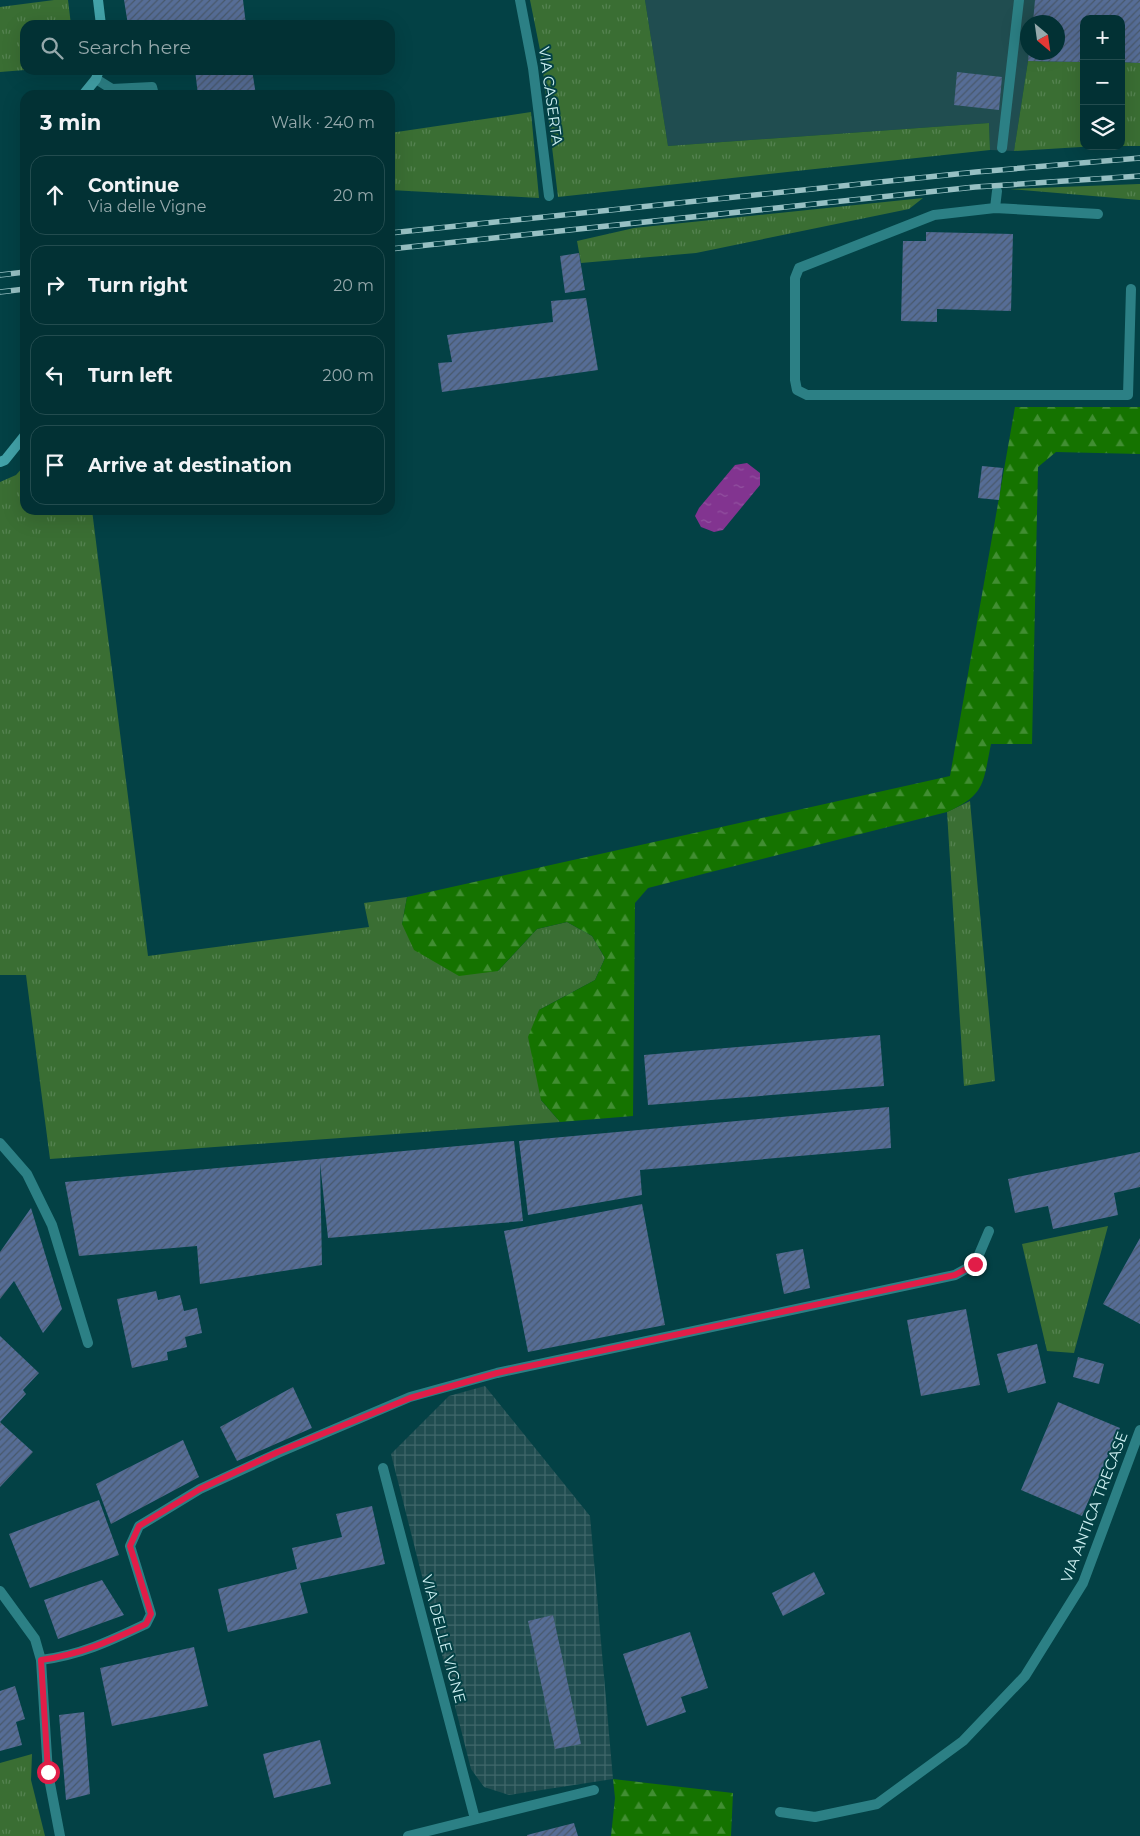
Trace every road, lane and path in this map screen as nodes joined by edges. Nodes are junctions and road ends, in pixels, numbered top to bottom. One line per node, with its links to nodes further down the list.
1 (98, 0): 4 (street)
2 (520, 0): 13 (street, VIA CASERTA)
3 (1019, 0): 11 (street)
4 (100, 20)
5 (97, 75): 7 (street)
6 (99, 75): 9 (street)
7 (87, 90)
8 (112, 90): 10 (street)
9 (112, 90)
10 (153, 90)
11 (1002, 148)
12 (997, 191): 14 (street)
13 (549, 196)
14 (995, 208): 15 (street); 16 (street)
15 (1098, 214)
16 (1131, 289)
17 (20, 441): 18 (street)
18 (0, 462)
19 (0, 1143): 21 (street)
20 (989, 1231): 25 (street)
21 (88, 1343)
22 (1140, 1430): 27 (street, VIA ANTICA TRECASE)
23 (383, 1468): 28 (street, VIA DELLE VIGNE)
24 (0, 1591): 25 (street)
25 (41, 1660): 29 (street)
26 (594, 1790): 28 (street)
27 (780, 1812)
28 (475, 1819): 30 (street)
29 (60, 1836)
30 (408, 1836)

